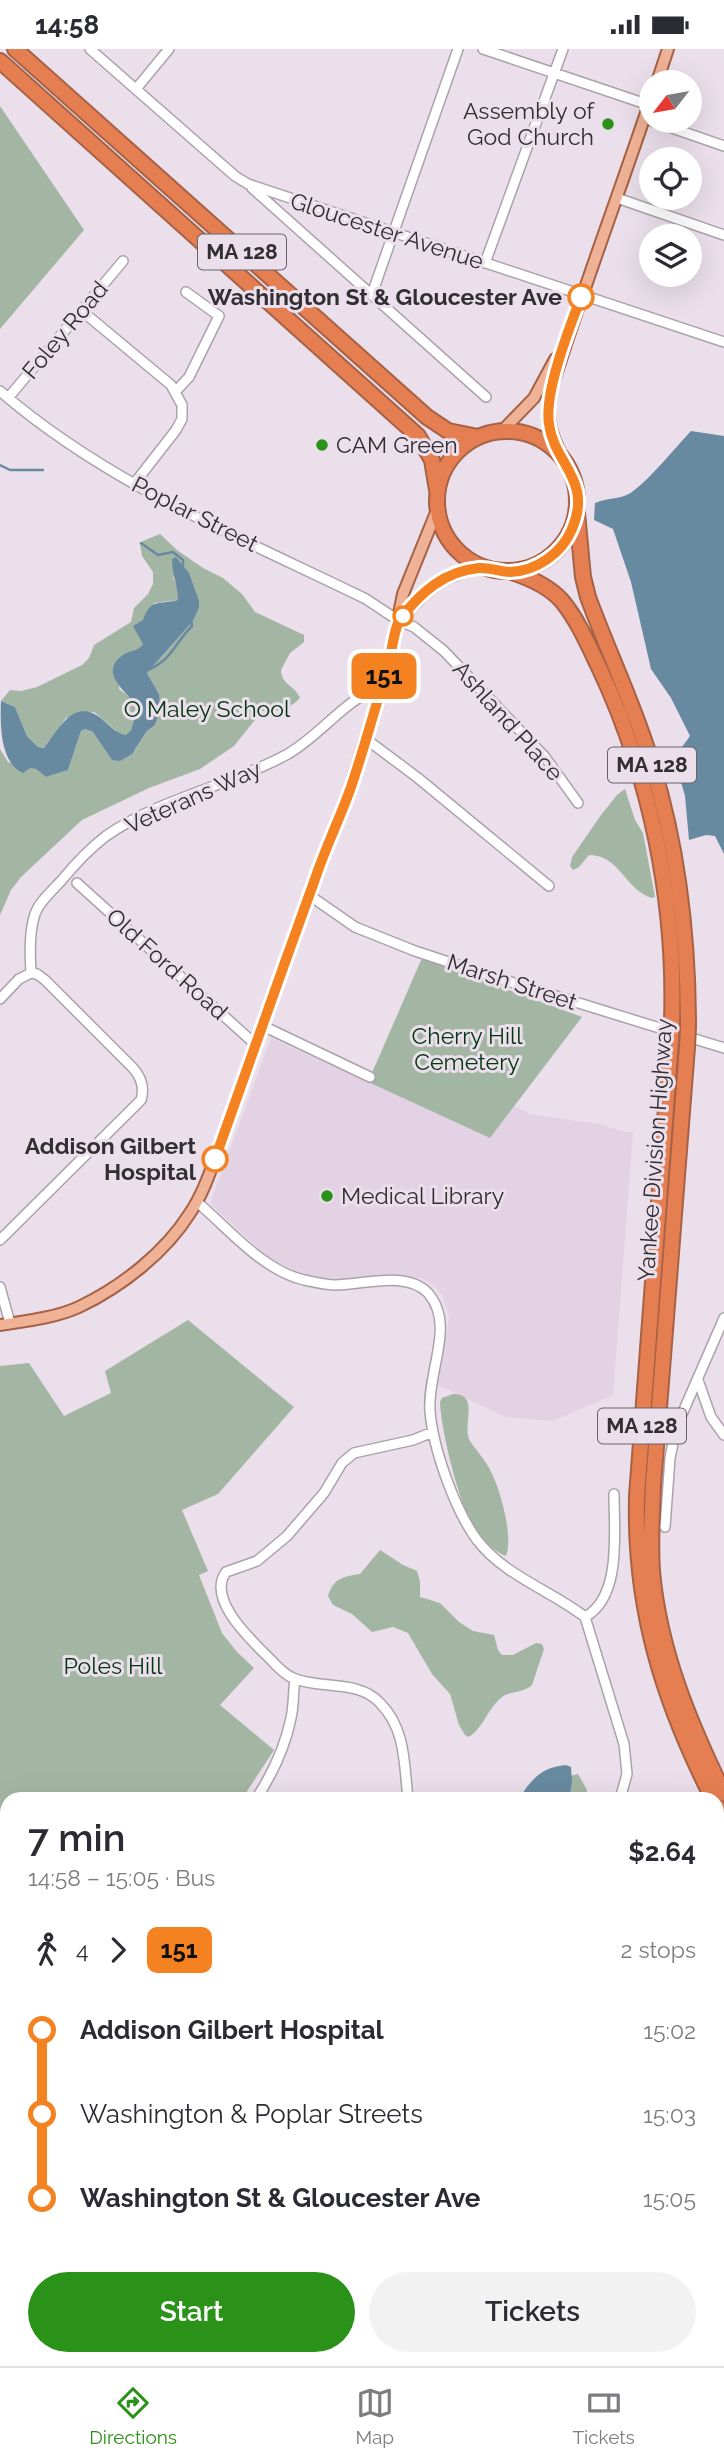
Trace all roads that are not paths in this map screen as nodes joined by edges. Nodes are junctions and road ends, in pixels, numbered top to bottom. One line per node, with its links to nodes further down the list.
1 (15, 49): 33 (highway, MA 128)
2 (90, 49): 11 (street, Gloucester Avenue)
3 (169, 49): 11 (street)
4 (458, 49): 18 (street)
5 (483, 49): 10 (street)
6 (563, 49): 10 (street)
7 (668, 49): 9 (main road)
8 (0, 61): 36 (highway, MA 128)
9 (661, 70)
10 (553, 73): 12 (street); 21 (street)
11 (136, 89): 16 (street, Gloucester Avenue)
12 (639, 99)
13 (644, 133): 17 (main road)
14 (686, 133): 15 (street)
15 (724, 146)
16 (248, 184): 18 (street, Gloucester Avenue); 23 (street)
17 (617, 198): 19 (street); 24 (main road)
18 (394, 231): 21 (street, Gloucester Avenue); 23 (street)
19 (724, 236)
20 (122, 261): 25 (street, Foley Road)
21 (485, 263): 24 (street, Gloucester Avenue)
22 (186, 292): 29 (street)
23 (372, 294): 30 (street)
24 (581, 296): 26 (main road); 27 (street, Gloucester Avenue)
25 (82, 311): 29 (street); 31 (street, Foley Road)
26 (574, 315): 32 (main road); 34 (main road)
27 (724, 342)
28 (0, 391): 31 (street, Poplar Street)
29 (176, 391): 35 (street)
30 (486, 397)
31 (8, 398): 35 (street, Poplar Street)
32 (502, 431): 33 (highway, MA 128); 34 (highway, MA 128)
33 (478, 437): 36 (highway)
34 (565, 460): 38 (highway, MA 128)
35 (134, 484): 41 (street, Poplar Street)
36 (437, 490): 37 (highway, MA 128)
37 (437, 510): 39 (highway, MA 128); 41 (main road)
38 (577, 513): 40 (highway); 70 (highway, Yankee Division Highway / MA 128, bridge)
39 (482, 567): 40 (highway, MA 128); 41 (main road)
40 (512, 572): 69 (highway, Yankee Division Highway / MA 128, bridge)
41 (399, 621): 42 (main road); 44 (street, Ashland Place)
42 (380, 687): 43 (main road); 48 (street, Veterans Way)
43 (366, 739): 46 (street); 47 (main road)
44 (578, 803)
45 (77, 883): 51 (street, Old Ford Road)
46 (549, 886)
47 (309, 895): 50 (main road); 52 (street, Marsh Street)
48 (31, 973): 49 (street); 55 (street)
49 (0, 999)
50 (263, 1026): 51 (main road); 53 (street)
51 (256, 1045): 54 (main road)
52 (724, 1048)
53 (370, 1077)
54 (197, 1202): 58 (main road); 60 (street)
55 (0, 1240)
56 (0, 1287): 58 (street)
57 (724, 1318): 59 (street)
58 (5, 1324)
59 (698, 1380): 61 (street); 63 (street)
60 (433, 1432): 64 (street); 65 (street)
61 (724, 1435)
62 (614, 1494): 64 (street)
63 (664, 1527)
64 (585, 1617): 68 (street)
65 (295, 1679): 66 (street); 67 (street)
66 (260, 1792)
67 (407, 1792)
68 (622, 1792)
69 (710, 1792)
70 (723, 1792)

